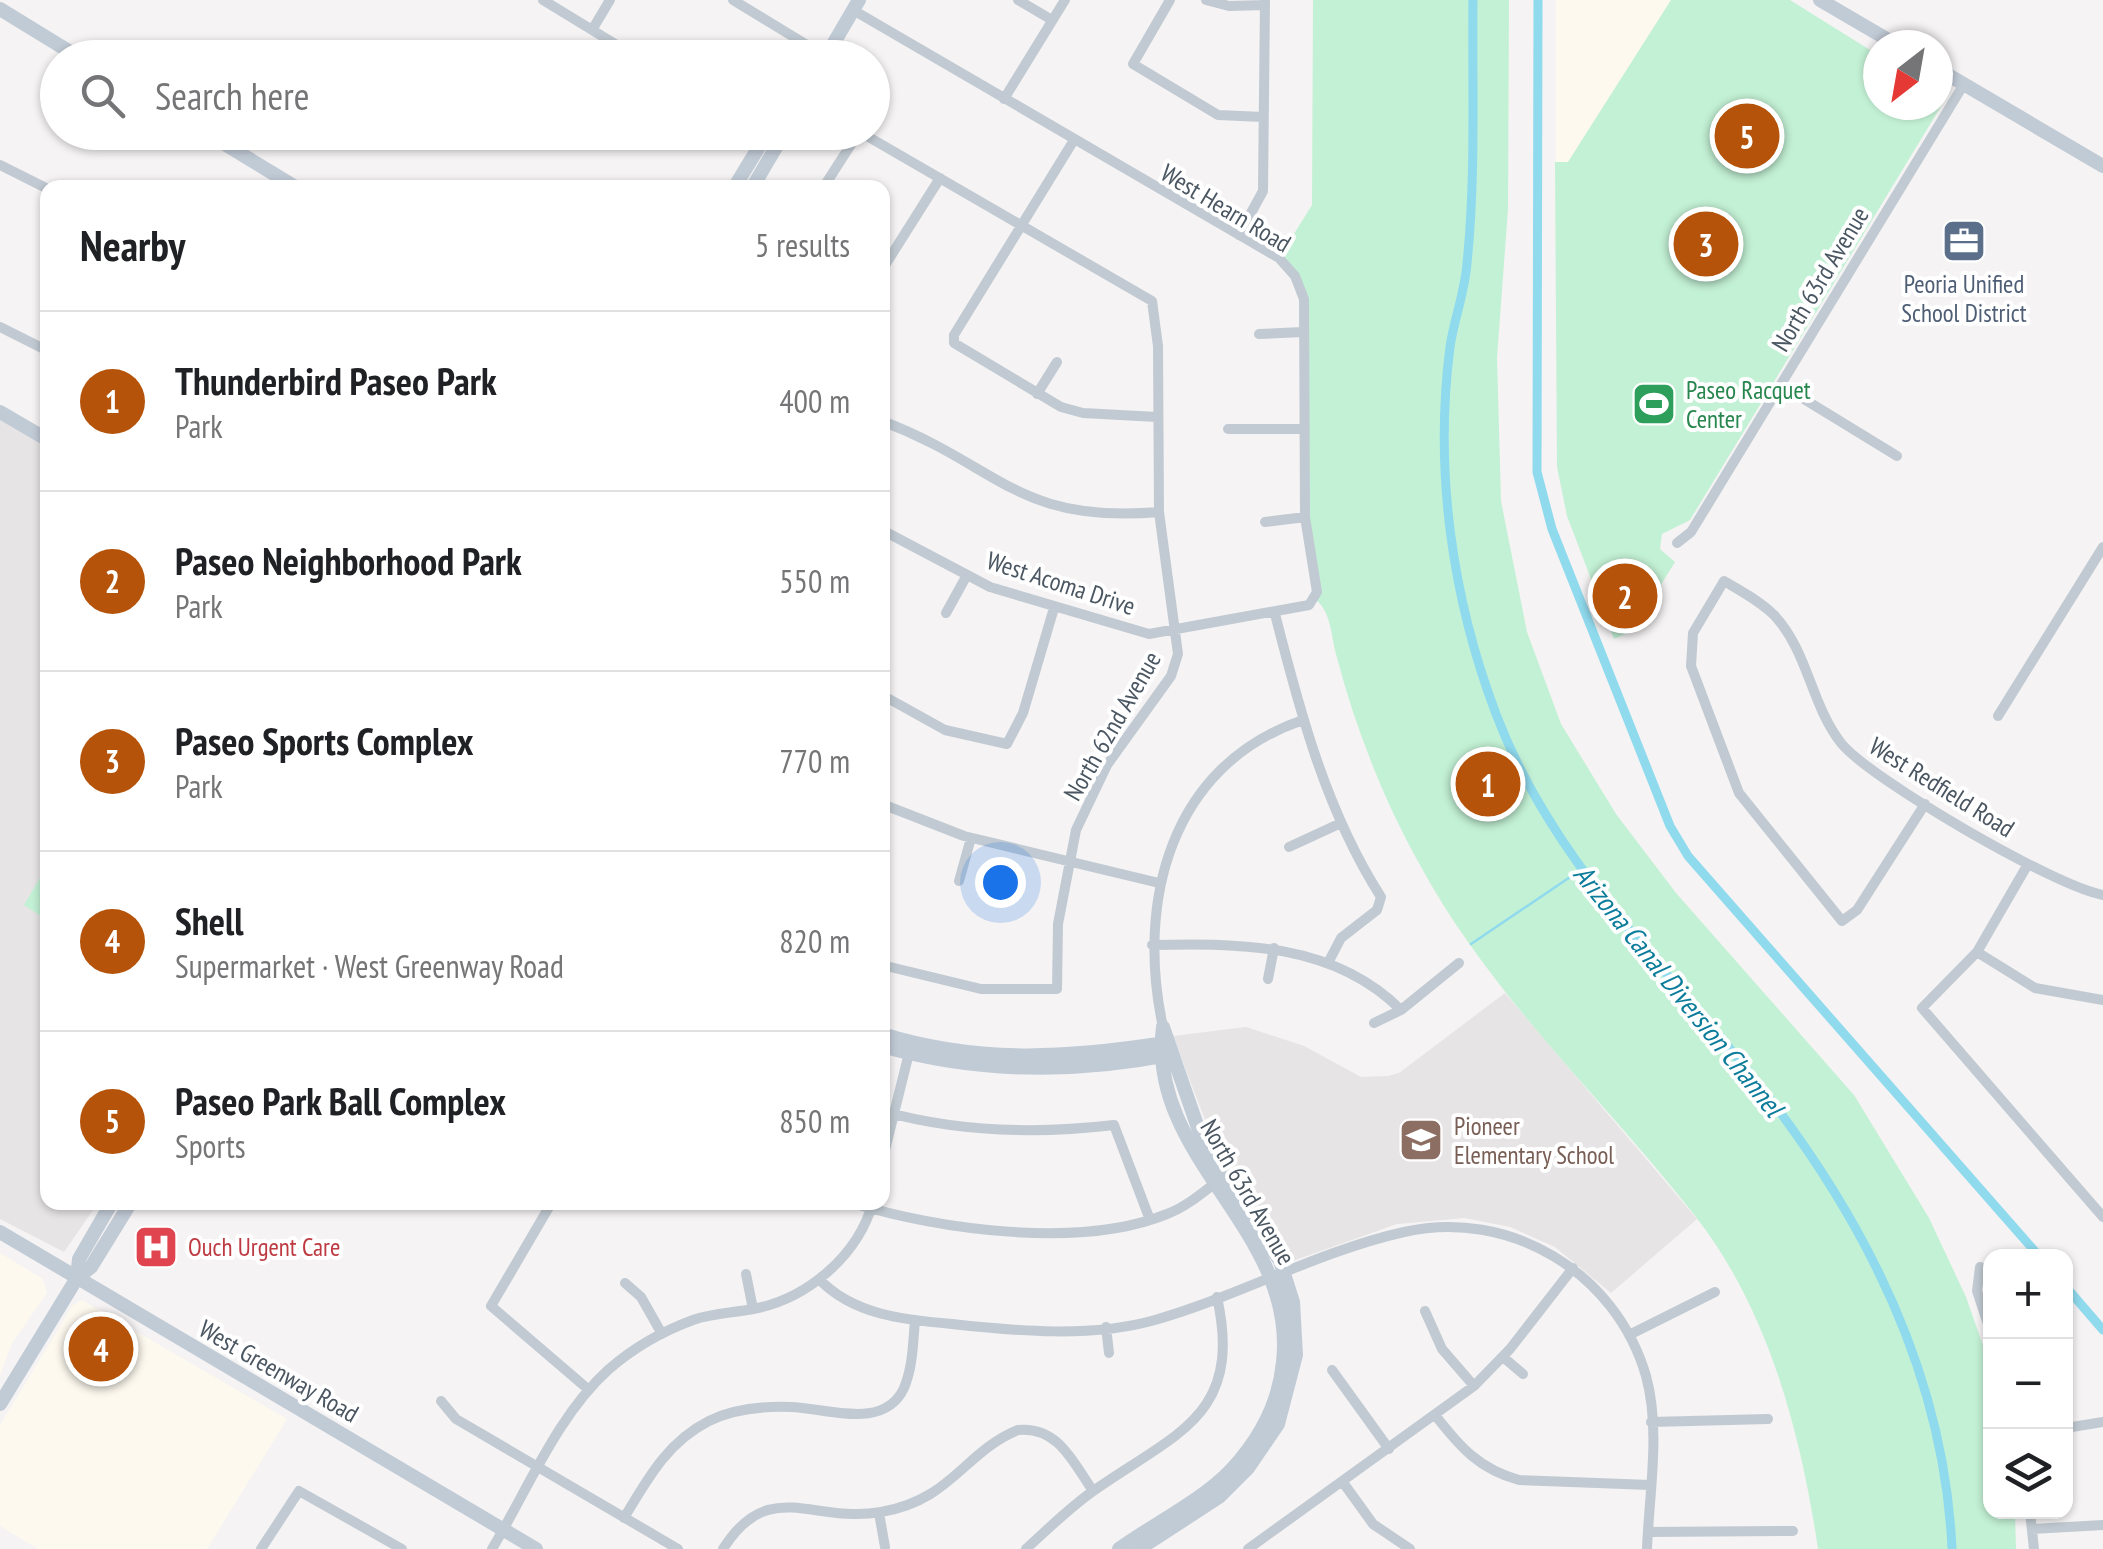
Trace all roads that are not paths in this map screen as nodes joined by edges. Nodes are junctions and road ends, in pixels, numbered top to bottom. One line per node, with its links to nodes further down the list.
1 (543, 0): 13 (street)
2 (610, 0): 13 (street)
3 (733, 0): 17 (street)
4 (1018, 0): 12 (street)
5 (1064, 0): 12 (street)
6 (1170, 0): 22 (street)
7 (1206, 0): 9 (street)
8 (1820, 0): 14 (street)
9 (1265, 3): 22 (street)
10 (856, 5): 18 (street); 21 (street, West Hearn Road)
11 (0, 10): 15 (street)
12 (1052, 20): 21 (street)
13 (592, 30): 16 (street)
14 (1871, 30)
15 (50, 40)
16 (608, 40)
17 (795, 40)
18 (833, 40)
19 (1953, 78): 20 (street)
20 (1964, 84): 30 (street); 45 (street, North 63rd Avenue)
21 (1004, 99): 23 (street, West Hearn Road)
22 (1263, 117): 38 (street)
23 (1074, 140): 37 (street); 38 (street, West Hearn Road)
24 (890, 149): 31 (street)
25 (235, 150): 32 (street)
26 (761, 150): 33 (street)
27 (766, 150): 34 (street)
28 (848, 150): 35 (street)
29 (0, 166): 36 (street)
30 (2103, 166)
31 (940, 178): 37 (street); 39 (street)
32 (284, 180)
33 (740, 180)
34 (755, 180)
35 (828, 180)
36 (40, 184)
37 (1022, 226): 46 (street); 48 (street, North 62nd Avenue)
38 (1239, 235): 41 (street, West Hearn Road)
39 (890, 257)
40 (0, 327): 43 (street)
41 (1304, 332): 42 (street); 51 (street, West Hearn Road)
42 (1258, 334)
43 (40, 347)
44 (1056, 362): 46 (street)
45 (1782, 385): 53 (street); 58 (street, North 63rd Avenue)
46 (1037, 394): 48 (street)
47 (0, 412): 52 (street)
48 (1157, 416): 54 (street, North 62nd Avenue)
49 (890, 426): 54 (street)
50 (1228, 428): 51 (street)
51 (1302, 428): 55 (street, West Hearn Road)
52 (40, 435)
53 (1897, 456)
54 (1159, 512): 65 (street, North 62nd Avenue)
55 (1306, 518): 56 (street); 61 (street, West Hearn Road)
56 (1265, 522)
57 (890, 534): 60 (street, West Acoma Drive)
58 (1677, 542)
59 (2103, 547): 67 (street)
60 (967, 575): 62 (street, West Acoma Drive); 63 (street, West Acoma Drive)
61 (1315, 599): 64 (street, West Acoma Drive)
62 (1054, 608): 65 (street, West Acoma Drive); 66 (street)
63 (946, 613)
64 (1275, 614): 65 (street, West Acoma Drive); 68 (street)
65 (1175, 632): 74 (street, North 62nd Avenue)
66 (890, 699)
67 (1998, 716)
68 (1302, 720): 71 (street); 77 (street, North 63rd Avenue)
69 (1925, 804): 69 (street, West Redfield Road); 75 (street, West Redfield Road)
70 (890, 808): 72 (street)
71 (1342, 823): 73 (street); 83 (street)
72 (971, 838): 74 (street); 76 (street)
73 (1289, 847)
74 (1067, 861): 77 (street); 84 (street, North 62nd Avenue)
75 (2028, 864): 78 (street, West Redfield Road); 81 (street)
76 (959, 881)
77 (1159, 883): 79 (street, North 63rd Avenue)
78 (2103, 895)
79 (1152, 945): 80 (street); 89 (street, North 63rd Avenue)
80 (1274, 948): 83 (street); 85 (street)
81 (1977, 952): 86 (street); 102 (street)
82 (1459, 962): 87 (street)
83 (1328, 963): 87 (street)
84 (890, 968)
85 (1268, 979)
86 (2103, 1000)
87 (1401, 1010): 88 (street)
88 (1374, 1024)
89 (1163, 1026): 93 (street, North 63rd Avenue)
90 (890, 1038): 92 (street)
91 (890, 1047): 92 (street)
92 (911, 1048): 93 (street); 94 (street)
93 (1167, 1049): 96 (street, North 63rd Avenue)
94 (890, 1107)
95 (890, 1113): 103 (street)
96 (1218, 1181): 103 (street); 108 (street, North 63rd Avenue)
97 (107, 1210): 109 (street)
98 (126, 1210): 109 (street)
99 (547, 1210): 126 (street)
100 (870, 1210): 110 (street)
101 (886, 1210): 103 (street)
102 (2103, 1217)
103 (1150, 1220)
104 (0, 1232): 109 (street, West Greenway Road)
105 (1980, 1267): 115 (street)
106 (1573, 1268): 108 (street); 120 (street); 122 (street)
107 (746, 1274): 114 (street)
108 (1279, 1275): 113 (street); 158 (street, North 63rd Avenue); 159 (street, North 63rd Avenue)
109 (77, 1278): 128 (street); 144 (street, West Greenway Road)
110 (819, 1280): 114 (street); 117 (street)
111 (625, 1283): 119 (street)
112 (1715, 1292): 120 (street)
113 (1217, 1297): 118 (street); 138 (street)
114 (752, 1309): 119 (street)
115 (1983, 1309)
116 (1425, 1311): 125 (street)
117 (915, 1320): 118 (street); 140 (street)
118 (1106, 1327): 121 (street)
119 (662, 1334): 126 (street)
120 (1629, 1335): 131 (street)
121 (1108, 1353)
122 (1503, 1357): 124 (street); 125 (street)
123 (1332, 1370): 134 (street)
124 (1523, 1374)
125 (1474, 1386): 129 (street)
126 (590, 1390): 135 (street)
127 (441, 1402): 135 (street)
128 (0, 1404)
129 (1436, 1415): 134 (street); 137 (street)
130 (1768, 1418): 131 (street)
131 (1651, 1422): 137 (street)
132 (2103, 1422): 133 (street)
133 (2073, 1427)
134 (1389, 1448): 136 (street)
135 (540, 1469): 140 (street); 144 (street)
136 (1342, 1482): 147 (street); 161 (street)
137 (1650, 1485): 145 (street)
138 (1092, 1490): 139 (street); 157 (street)
139 (879, 1512): 149 (street); 156 (street)
140 (624, 1518): 155 (street)
141 (2031, 1519): 143 (street)
142 (2103, 1525): 143 (street)
143 (2032, 1529): 163 (street)
144 (504, 1530): 153 (street); 154 (street, West Greenway Road)
145 (1648, 1532): 146 (street); 162 (street)
146 (1793, 1532)
147 (1266, 1536): 150 (street); 160 (street)
148 (380, 1544): 151 (street); 152 (street)
149 (885, 1548)
150 (1274, 1548)
151 (261, 1549)
152 (402, 1549)
153 (492, 1549)
154 (536, 1549)
155 (678, 1549)
156 (723, 1549)
157 (1026, 1549)
158 (1120, 1549)
159 (1139, 1549)
160 (1248, 1549)
161 (1410, 1549)
162 (1647, 1549)
163 (2034, 1549)

